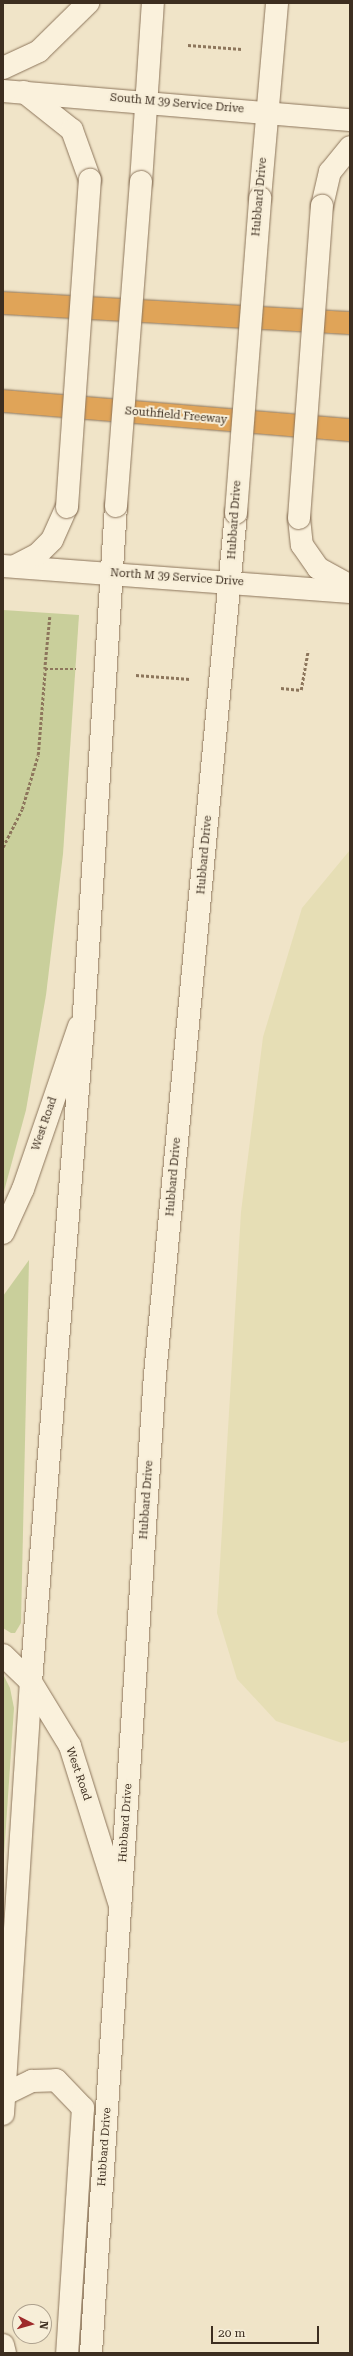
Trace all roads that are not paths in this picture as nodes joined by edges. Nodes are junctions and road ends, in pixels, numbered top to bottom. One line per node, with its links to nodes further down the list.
1 (88, 3): 4 (street)
2 (153, 3): 6 (street)
3 (277, 3): 7 (street, Hubbard Drive)
4 (3, 68)
5 (13, 92): 6 (street, South M 39 Service Drive); 14 (street, bridge)
6 (148, 104): 7 (street, South M 39 Service Drive); 15 (street, bridge)
7 (267, 112): 8 (street, South M 39 Service Drive); 16 (street, Hubbard Drive, bridge)
8 (350, 120)
9 (350, 147): 17 (street, bridge)
10 (3, 303): 11 (highway)
11 (350, 323)
12 (3, 401): 13 (highway, Southfield Freeway)
13 (350, 430)
14 (9, 566): 15 (street, North M 39 Service Drive)
15 (112, 574): 16 (street, North M 39 Service Drive); 19 (street)
16 (231, 582): 18 (street, North M 39 Service Drive); 23 (street, Hubbard Drive)
17 (350, 586)
18 (350, 592)
19 (84, 1013): 20 (street, West Road); 22 (street)
20 (3, 1233)
21 (3, 1655): 22 (street, West Road)
22 (31, 1682): 23 (street, West Road); 24 (street)
23 (121, 1909): 28 (street, Hubbard Drive)
24 (4, 2104): 27 (street)
25 (3, 2345): 26 (street)
26 (5, 2353)
27 (67, 2353)
28 (90, 2353)

